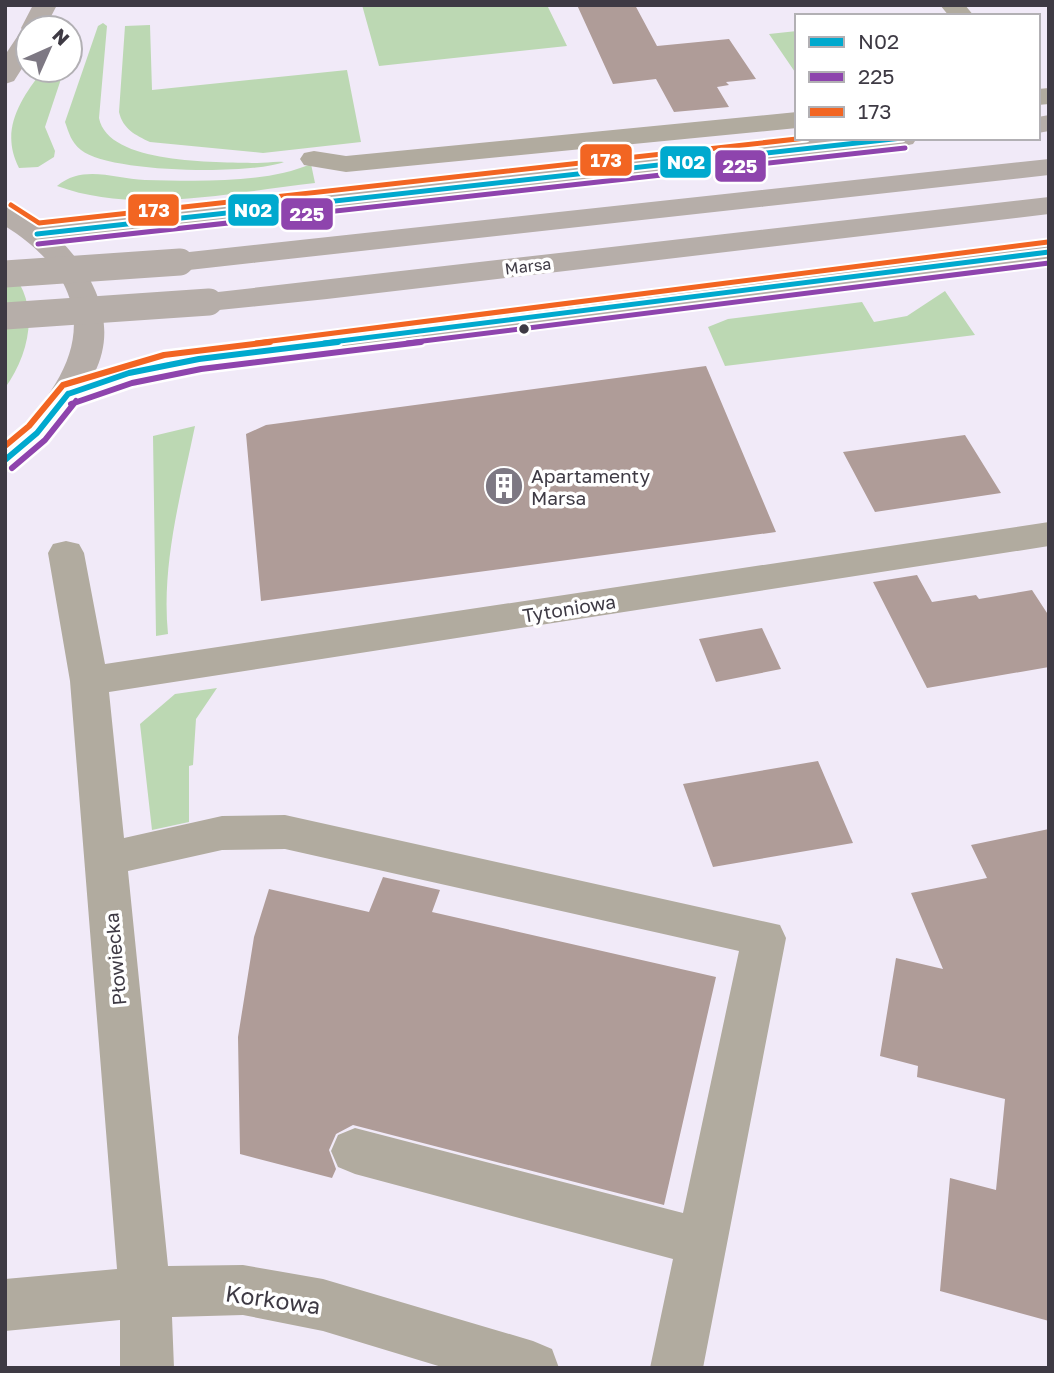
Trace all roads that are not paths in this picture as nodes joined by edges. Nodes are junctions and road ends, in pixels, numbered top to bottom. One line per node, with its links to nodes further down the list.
1 (795, 120): 3 (street)
2 (886, 140): 9 (main road)
3 (314, 159)
4 (1049, 167): 11 (main road, bridge)
5 (1049, 205): 7 (main road, Marsa)
6 (1049, 210): 7 (main road)
7 (997, 211): 12 (main road, Marsa, bridge)
8 (5, 215): 9 (main road)
9 (37, 234): 13 (main road)
10 (1049, 252): 13 (main road)
11 (5, 274)
12 (5, 316)
13 (68, 394): 14 (main road)
14 (5, 460)
15 (1049, 534): 17 (street, Tytoniowa)
16 (66, 553): 17 (street, Płowiecka)
17 (89, 681): 18 (street, Płowiecka)
18 (106, 859): 20 (street); 21 (street, Płowiecka)
19 (355, 1151): 20 (street)
20 (702, 1242): 25 (street)
21 (145, 1292): 22 (street, Korkowa); 23 (street, Płowiecka); 24 (street, Korkowa)
22 (5, 1305)
23 (147, 1368)
24 (533, 1368)
25 (676, 1368)

